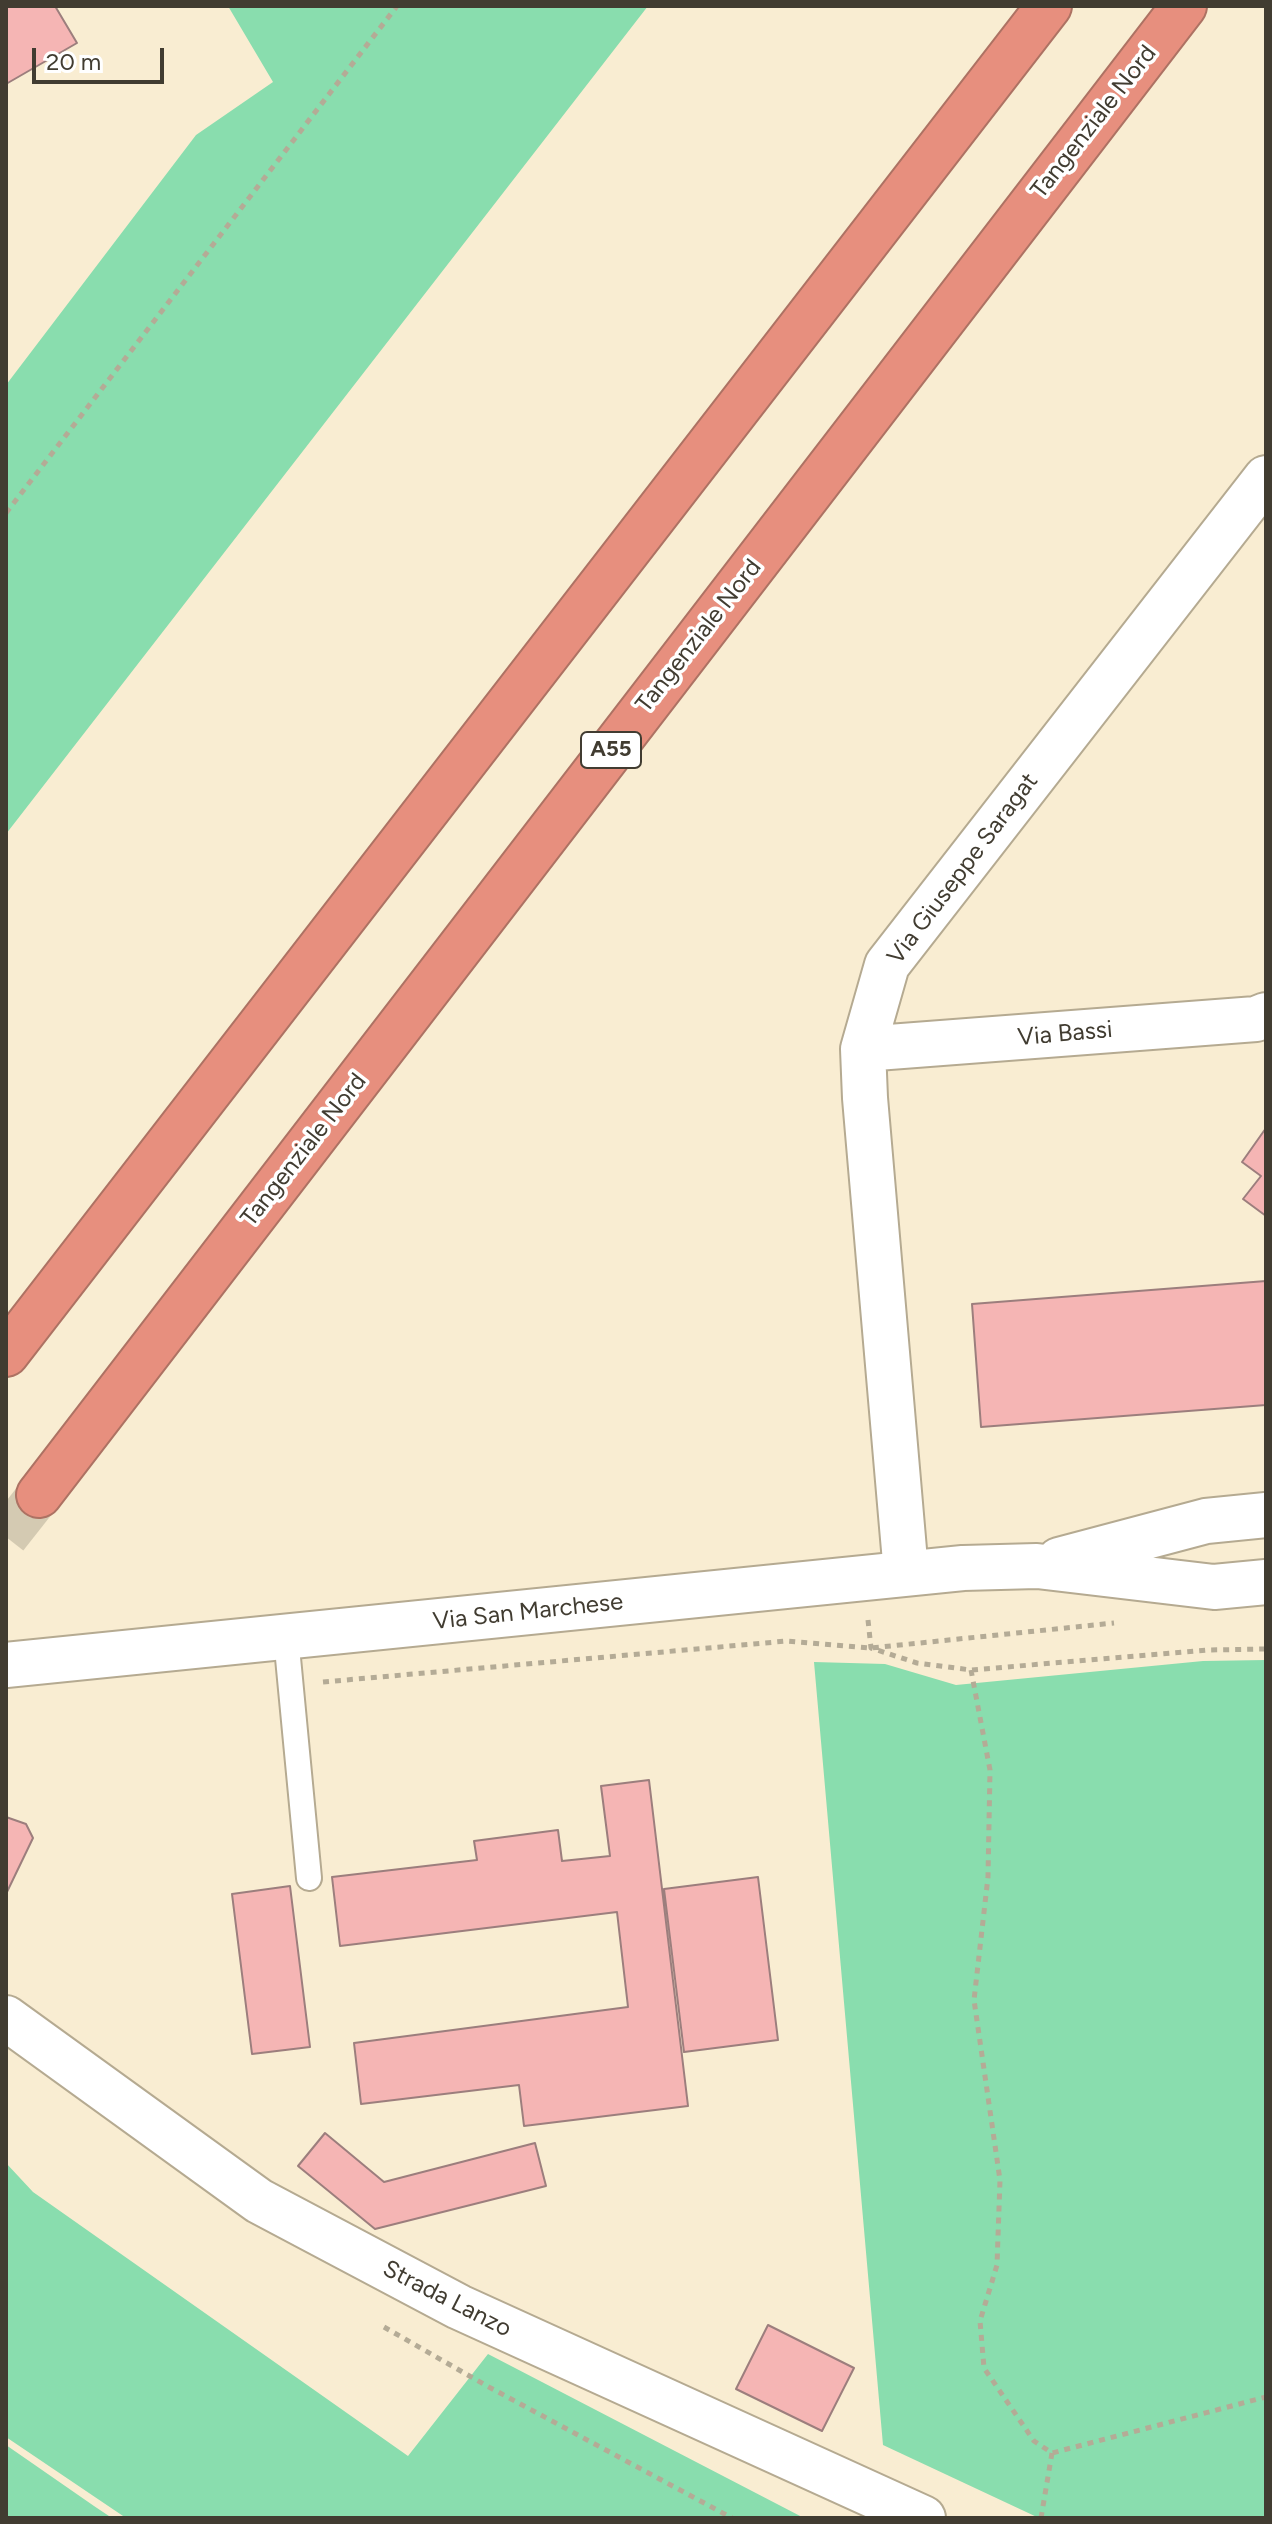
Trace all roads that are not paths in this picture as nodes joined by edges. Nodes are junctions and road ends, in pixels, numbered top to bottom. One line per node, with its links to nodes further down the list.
1 (1049, 6): 6 (highway)
2 (1184, 6): 7 (highway, Tangenziale Nord / A55)
3 (1266, 478): 5 (street, Via Giuseppe Saragat)
4 (1266, 1015): 5 (street, Via Bassi)
5 (863, 1049): 10 (street, Via Giuseppe Saragat)
6 (6, 1354)
7 (39, 1495)
8 (1266, 1515): 9 (street, Via San Marchese)
9 (1037, 1566): 10 (street, Via San Marchese); 11 (street, Via San Marchese)
10 (906, 1573): 12 (street, Via San Marchese)
11 (1266, 1582)
12 (286, 1637): 13 (street, Via San Marchese); 14 (lane)
13 (11, 1668)
14 (309, 1878)
15 (6, 2018): 16 (street, Strada Lanzo)
16 (923, 2518)

